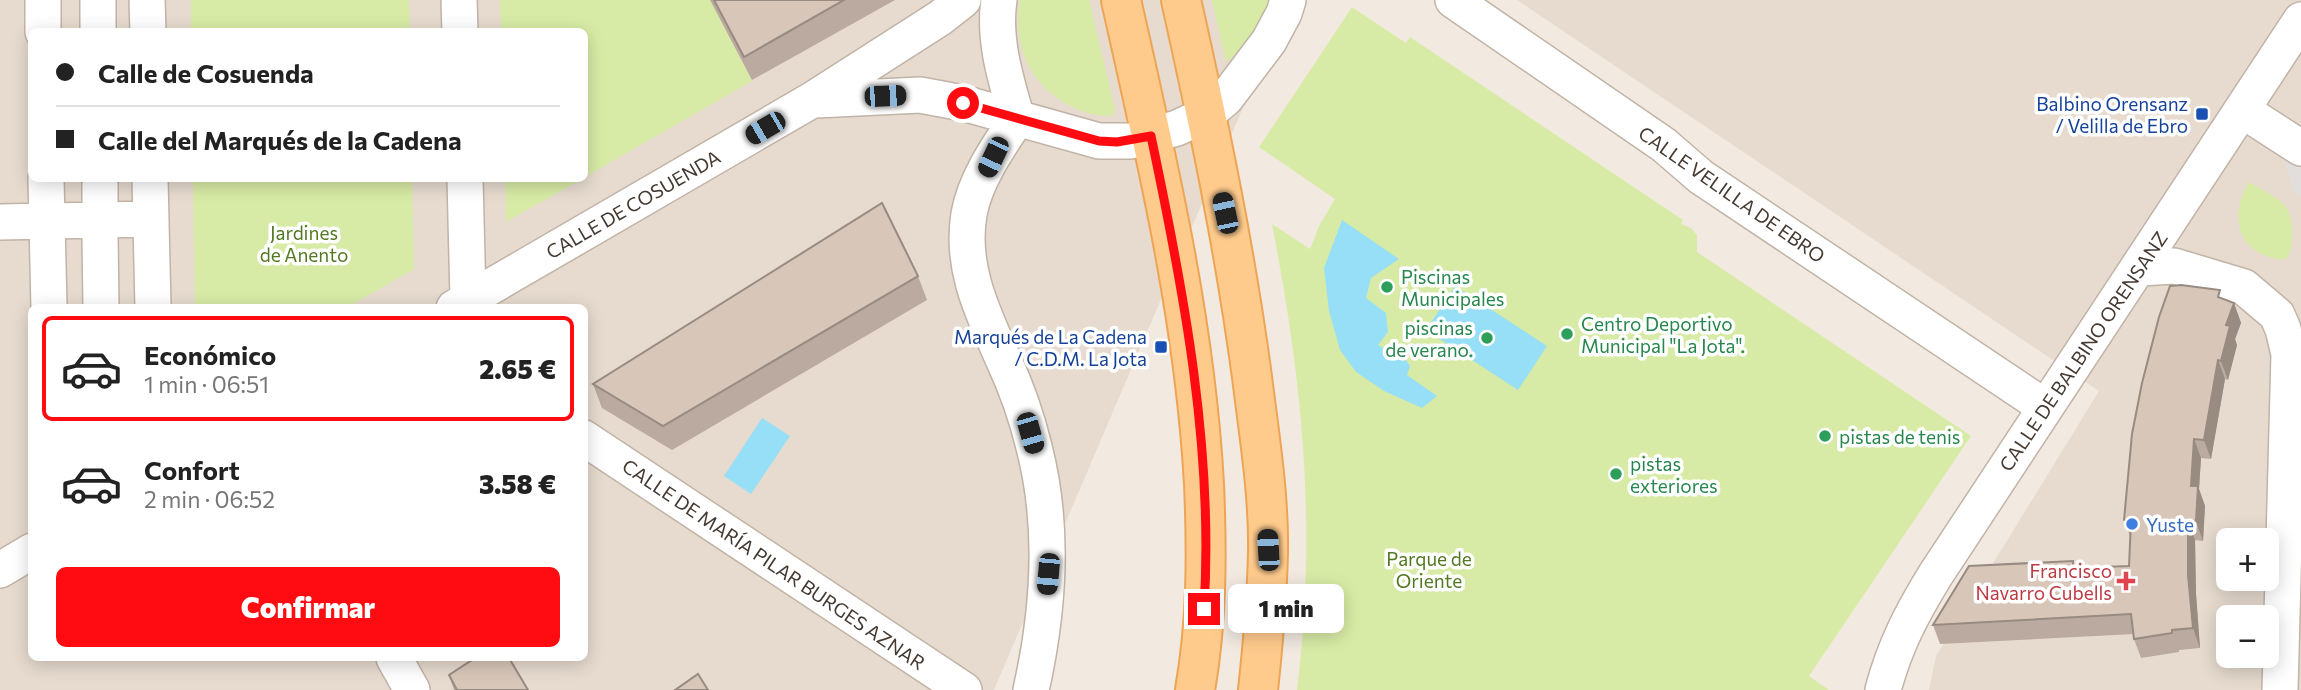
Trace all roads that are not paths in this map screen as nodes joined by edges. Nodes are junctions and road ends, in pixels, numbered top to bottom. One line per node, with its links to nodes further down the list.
1 (43, 0): 12 (street)
2 (98, 0): 13 (street)
3 (147, 0): 14 (street)
4 (459, 0): 15 (street)
5 (963, 0): 16 (street, CALLE DE COSUENDA)
6 (999, 0): 19 (street)
7 (1121, 0): 20 (main road)
8 (1181, 0): 18 (main road)
9 (1453, 1): 34 (street, CALLE VELILLA DE EBRO)
10 (1291, 4): 18 (street)
11 (2301, 20): 17 (street, CALLE DE BALBINO ORENSANZ)
12 (43, 28)
13 (98, 28)
14 (148, 28)
15 (460, 28)
16 (812, 100): 19 (street, CALLE DE COSUENDA); 33 (street, CALLE DE COSUENDA)
17 (2242, 110): 21 (street); 29 (street, CALLE DE BALBINO ORENSANZ)
18 (1207, 114): 20 (street, CALLE DE COSUENDA); 43 (main road)
19 (1017, 118): 20 (street, CALLE DE COSUENDA); 41 (street)
20 (1151, 136): 42 (main road)
21 (2301, 148)
22 (46, 182): 27 (street)
23 (150, 182): 26 (street)
24 (465, 182): 33 (street)
25 (100, 205): 31 (street)
26 (151, 219): 27 (street); 32 (street)
27 (47, 221): 28 (street); 30 (street)
28 (0, 222)
29 (2138, 268): 34 (street, CALLE DE BALBINO ORENSANZ); 45 (street)
30 (49, 304)
31 (101, 304)
32 (153, 304)
33 (461, 304)
34 (2045, 407): 44 (street, CALLE DE BALBINO ORENSANZ)
35 (588, 441): 40 (street, CALLE DE MARÍA PILAR BURGES AZNAR)
36 (28, 553): 37 (street)
37 (0, 570)
38 (396, 661): 39 (street)
39 (412, 690)
40 (964, 690)
41 (1031, 690)
42 (1195, 690)
43 (1258, 690)
44 (1883, 690)
45 (2280, 690)

